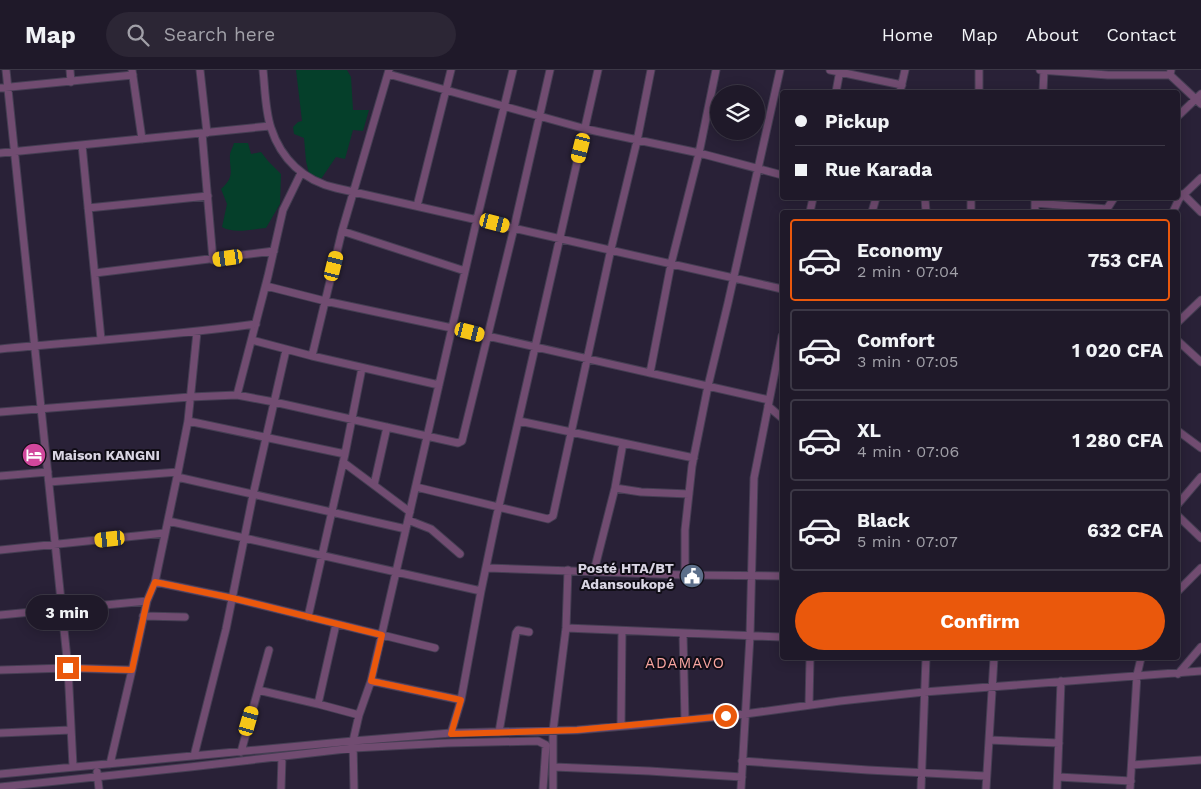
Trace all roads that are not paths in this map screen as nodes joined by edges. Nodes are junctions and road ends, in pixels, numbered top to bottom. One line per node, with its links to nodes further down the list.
1 (6, 70): 23 (street)
2 (70, 70): 22 (street)
3 (200, 70): 35 (street)
4 (263, 70): 33 (street)
5 (451, 70): 28 (street)
6 (513, 70): 30 (street)
7 (550, 70): 32 (street)
8 (598, 70): 34 (street)
9 (651, 70): 37 (street)
10 (716, 70): 41 (street)
11 (780, 70): 42 (street)
12 (830, 70): 17 (street)
13 (906, 70): 24 (street)
14 (979, 70): 26 (street)
15 (1040, 70): 16 (street)
16 (1044, 70): 20 (street); 27 (street)
17 (840, 71): 24 (street); 25 (street)
18 (133, 72): 22 (street); 36 (street)
19 (388, 72): 28 (street); 46 (street)
20 (1108, 72): 21 (street)
21 (1170, 72): 29 (street)
22 (71, 82): 23 (street)
23 (4, 88): 39 (street)
24 (901, 89)
25 (836, 90)
26 (979, 90)
27 (1043, 90)
28 (445, 91): 30 (street); 50 (street)
29 (1199, 99): 31 (street)
30 (504, 107): 32 (street); 55 (street)
31 (1180, 114)
32 (539, 117): 34 (street); 56 (street)
33 (270, 126): 35 (street); 43 (street)
34 (586, 129): 37 (street); 58 (street)
35 (204, 133): 36 (street); 48 (street)
36 (142, 139): 38 (street)
37 (637, 141): 41 (street); 59 (street)
38 (82, 145): 39 (street); 52 (street)
39 (15, 152): 40 (street); 78 (street)
40 (0, 153)
41 (699, 153): 42 (street); 62 (street)
42 (757, 169): 44 (street); 65 (street)
43 (301, 173): 46 (street); 60 (street)
44 (780, 175)
45 (1201, 178): 47 (street)
46 (354, 191): 50 (street); 57 (street)
47 (1183, 194): 49 (street); 54 (street)
48 (208, 196): 52 (street); 61 (street)
49 (1180, 199)
50 (417, 206): 55 (street)
51 (1036, 207): 53 (street)
52 (88, 208): 64 (street)
53 (1088, 210)
54 (1201, 212)
55 (477, 218): 56 (street); 63 (street)
56 (514, 228): 58 (street); 74 (street)
57 (342, 231): 63 (street); 69 (street)
58 (559, 238): 59 (street); 79 (street)
59 (611, 249): 62 (street); 84 (street)
60 (274, 251): 61 (street); 66 (street)
61 (213, 260): 64 (street)
62 (670, 264): 65 (street); 87 (street)
63 (465, 271): 72 (street)
64 (95, 273): 75 (street)
65 (734, 278): 67 (street); 89 (street)
66 (266, 286): 69 (street); 71 (street)
67 (780, 289)
68 (1201, 300): 70 (street)
69 (325, 301): 72 (street); 83 (street)
70 (1180, 320)
71 (256, 324): 73 (street); 76 (street)
72 (452, 328): 74 (street); 88 (street)
73 (197, 332): 75 (street); 91 (street)
74 (488, 336): 79 (street); 103 (street)
75 (101, 339): 78 (street)
76 (252, 340): 82 (street); 90 (street)
77 (1180, 343): 85 (street)
78 (35, 346): 81 (street); 94 (street)
79 (536, 346): 84 (street); 99 (street)
80 (780, 346): 93 (street)
81 (0, 349)
82 (286, 350): 83 (street); 92 (street)
83 (312, 356): 86 (street)
84 (587, 359): 87 (street); 102 (street)
85 (1201, 362)
86 (362, 368): 88 (street); 97 (street)
87 (650, 373): 89 (street)
88 (439, 385): 103 (street)
89 (708, 386): 93 (street); 108 (street)
90 (237, 395): 91 (street); 92 (street)
91 (190, 397): 94 (street); 98 (street)
92 (274, 402): 97 (street); 104 (street)
93 (769, 403): 96 (street); 141 (street)
94 (42, 409): 95 (street); 110 (street)
95 (0, 412)
96 (780, 416)
97 (352, 419): 100 (street); 107 (street)
98 (188, 420): 104 (street); 111 (street)
99 (519, 421): 102 (street); 121 (street)
100 (387, 427): 103 (street); 115 (street)
101 (1180, 432): 106 (street)
102 (570, 433): 105 (street); 121 (street)
103 (428, 436): 116 (street)
104 (265, 438): 107 (street); 119 (street)
105 (623, 443): 108 (street); 117 (street)
106 (1201, 448)
107 (345, 454): 109 (street)
108 (694, 458): 118 (street)
109 (343, 462): 115 (street); 122 (street)
110 (48, 472): 112 (street); 114 (street)
111 (178, 474): 114 (street); 119 (street); 126 (street)
112 (0, 476)
113 (1201, 478): 120 (street)
114 (49, 482): 131 (street)
115 (374, 485): 123 (street)
116 (416, 487): 121 (street); 123 (street)
117 (615, 488): 118 (street); 138 (street)
118 (688, 494): 140 (street)
119 (252, 495): 122 (street); 129 (street)
120 (1180, 502)
121 (499, 508): 135 (street)
122 (332, 511): 127 (street); 134 (street)
123 (410, 512): 125 (street)
124 (1180, 518): 130 (street)
125 (408, 520): 127 (street); 133 (street)
126 (168, 521): 128 (street); 129 (street)
127 (406, 529): 139 (street)
128 (165, 533): 131 (street); 143 (street)
129 (244, 537): 134 (street); 146 (street)
130 (1201, 538)
131 (56, 544): 132 (street); 148 (street)
132 (0, 550)
133 (460, 554)
134 (322, 555): 139 (street); 152 (street)
135 (486, 568): 137 (street); 145 (street)
136 (1201, 568): 144 (street)
137 (568, 570): 138 (street); 154 (street)
138 (594, 571): 140 (street)
139 (396, 572): 145 (street); 158 (street)
140 (685, 575): 141 (street)
141 (752, 575): 142 (street); 159 (street)
142 (780, 576)
143 (155, 582): 146 (street); 147 (street)
144 (1180, 589)
145 (481, 591): 179 (street)
146 (232, 598): 152 (street); 195 (street)
147 (147, 601): 148 (street); 150 (street)
148 (62, 610): 149 (street); 168 (street)
149 (0, 615)
150 (143, 616): 151 (street); 170 (street)
151 (185, 617)
152 (308, 617): 153 (street)
153 (336, 624): 158 (street); 180 (street)
154 (566, 628): 155 (street); 187 (street)
155 (622, 631): 157 (street); 185 (street)
156 (529, 632): 188 (street)
157 (683, 633): 159 (street); 184 (street)
158 (382, 635): 162 (street); 174 (street)
159 (750, 636): 160 (street); 182 (street)
160 (780, 637)
161 (1201, 647): 172 (street)
162 (435, 648)
163 (269, 650): 177 (street)
164 (810, 660): 181 (street)
165 (926, 660): 178 (street)
166 (994, 660): 176 (street)
167 (1141, 660): 173 (street)
168 (68, 668): 169 (street); 170 (street); 186 (street)
169 (0, 670)
170 (132, 670): 199 (street)
171 (1201, 671): 172 (street)
172 (1178, 674): 173 (street)
173 (1137, 675): 175 (street); 200 (street)
174 (371, 681): 179 (street); 183 (street)
175 (1061, 681): 176 (street); 192 (street)
176 (993, 686): 178 (street); 191 (street)
177 (258, 690): 180 (street); 194 (street)
178 (924, 692): 181 (street); 204 (street)
179 (461, 700): 190 (street)
180 (318, 704): 183 (street)
181 (809, 705): 182 (street)
182 (745, 714): 184 (street); 198 (street)
183 (359, 715): 193 (street)
184 (685, 720): 185 (street)
185 (622, 726): 187 (street)
186 (71, 730): 189 (street); 202 (street)
187 (553, 731): 188 (street); 203 (street)
188 (499, 732): 190 (street)
189 (0, 733)
190 (451, 734): 193 (street)
191 (989, 740): 192 (street); 207 (street)
192 (1059, 743): 209 (street)
193 (353, 744): 194 (street); 196 (street); 214 (street); 215 (street)
194 (241, 752): 195 (street)
195 (194, 756): 199 (street)
196 (282, 757): 206 (street); 213 (street)
197 (1201, 760): 200 (street)
198 (742, 761): 204 (street); 208 (street)
199 (110, 764): 201 (street)
200 (1132, 764): 210 (street)
201 (97, 765): 202 (street); 206 (street)
202 (73, 766): 205 (street)
203 (554, 767): 208 (street); 216 (street)
204 (922, 772): 207 (street); 218 (street)
205 (0, 774)
206 (97, 776): 211 (street); 212 (street)
207 (986, 776): 219 (street)
208 (742, 777): 217 (street)
209 (1058, 777): 210 (street); 220 (street)
210 (1131, 781): 221 (street)
211 (0, 787)
212 (99, 789)
213 (281, 789)
214 (354, 789)
215 (543, 789)
216 (553, 789)
217 (741, 789)
218 (921, 789)
219 (986, 789)
220 (1057, 789)
221 (1130, 789)

